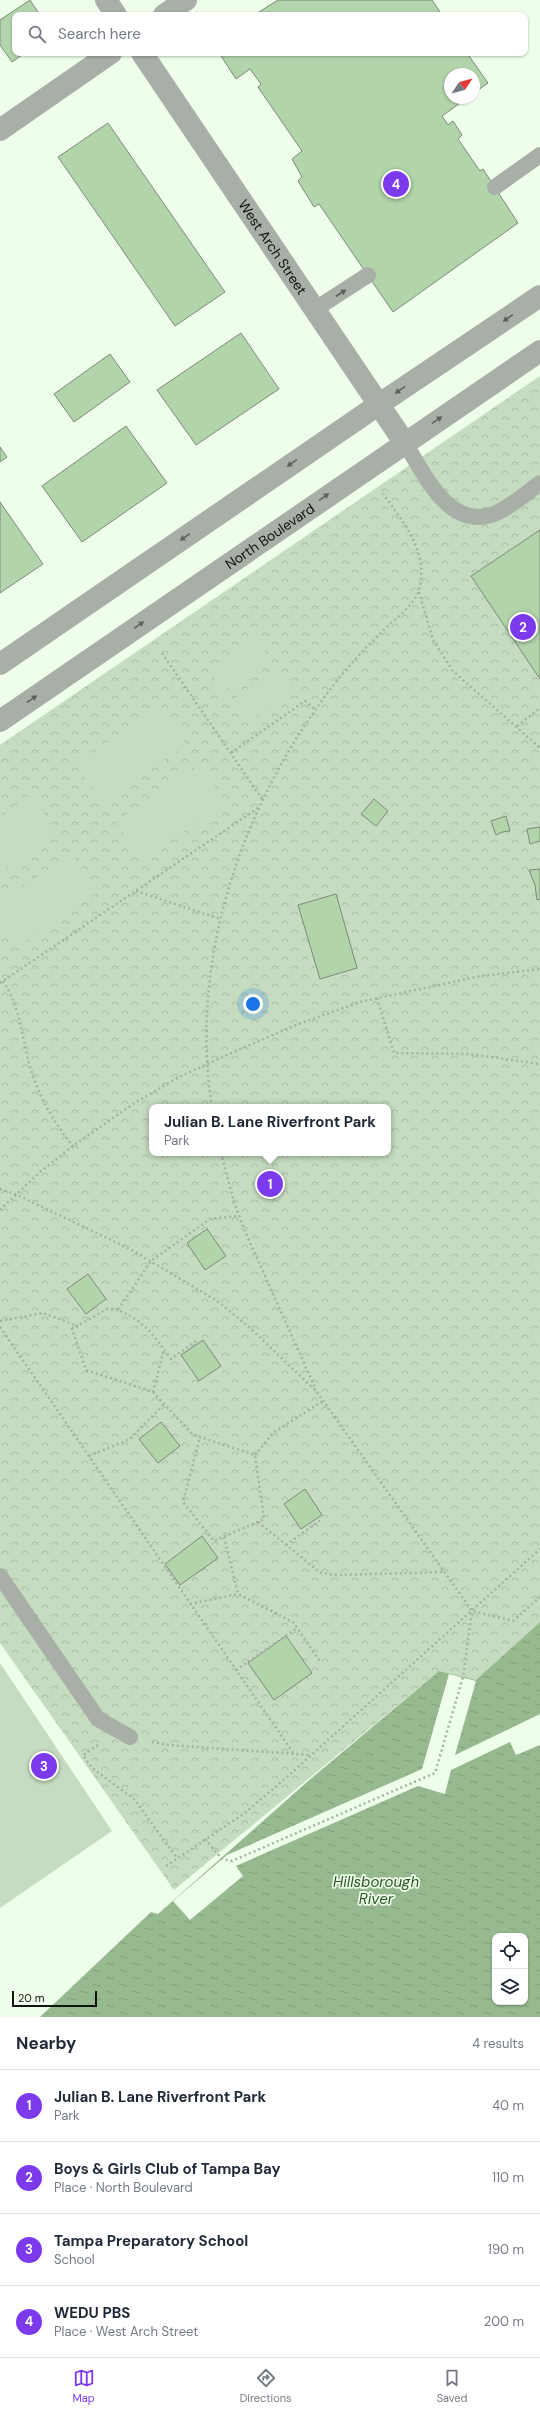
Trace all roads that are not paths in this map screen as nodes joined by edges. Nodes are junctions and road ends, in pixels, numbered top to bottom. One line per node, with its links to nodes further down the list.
1 (106, 0): 3 (street)
2 (186, 0): 4 (street)
3 (114, 12)
4 (168, 12)
5 (107, 56): 7 (street)
6 (144, 56): 12 (street, West Arch Street)
7 (0, 130)
8 (540, 155): 9 (lane)
9 (495, 188)
10 (368, 275): 12 (lane, one-way to 10)
11 (540, 296): 14 (street, one-way to 14)
12 (314, 310): 14 (street, West Arch Street)
13 (540, 351): 15 (street, North Boulevard, one-way to 13)
14 (378, 405): 15 (street, West Arch Street); 17 (street, one-way to 17)
15 (404, 442): 16 (lane); 18 (street, North Boulevard, one-way to 15)
16 (540, 483)
17 (0, 664)
18 (0, 721)
19 (0, 1576): 20 (lane)
20 (130, 1737)

